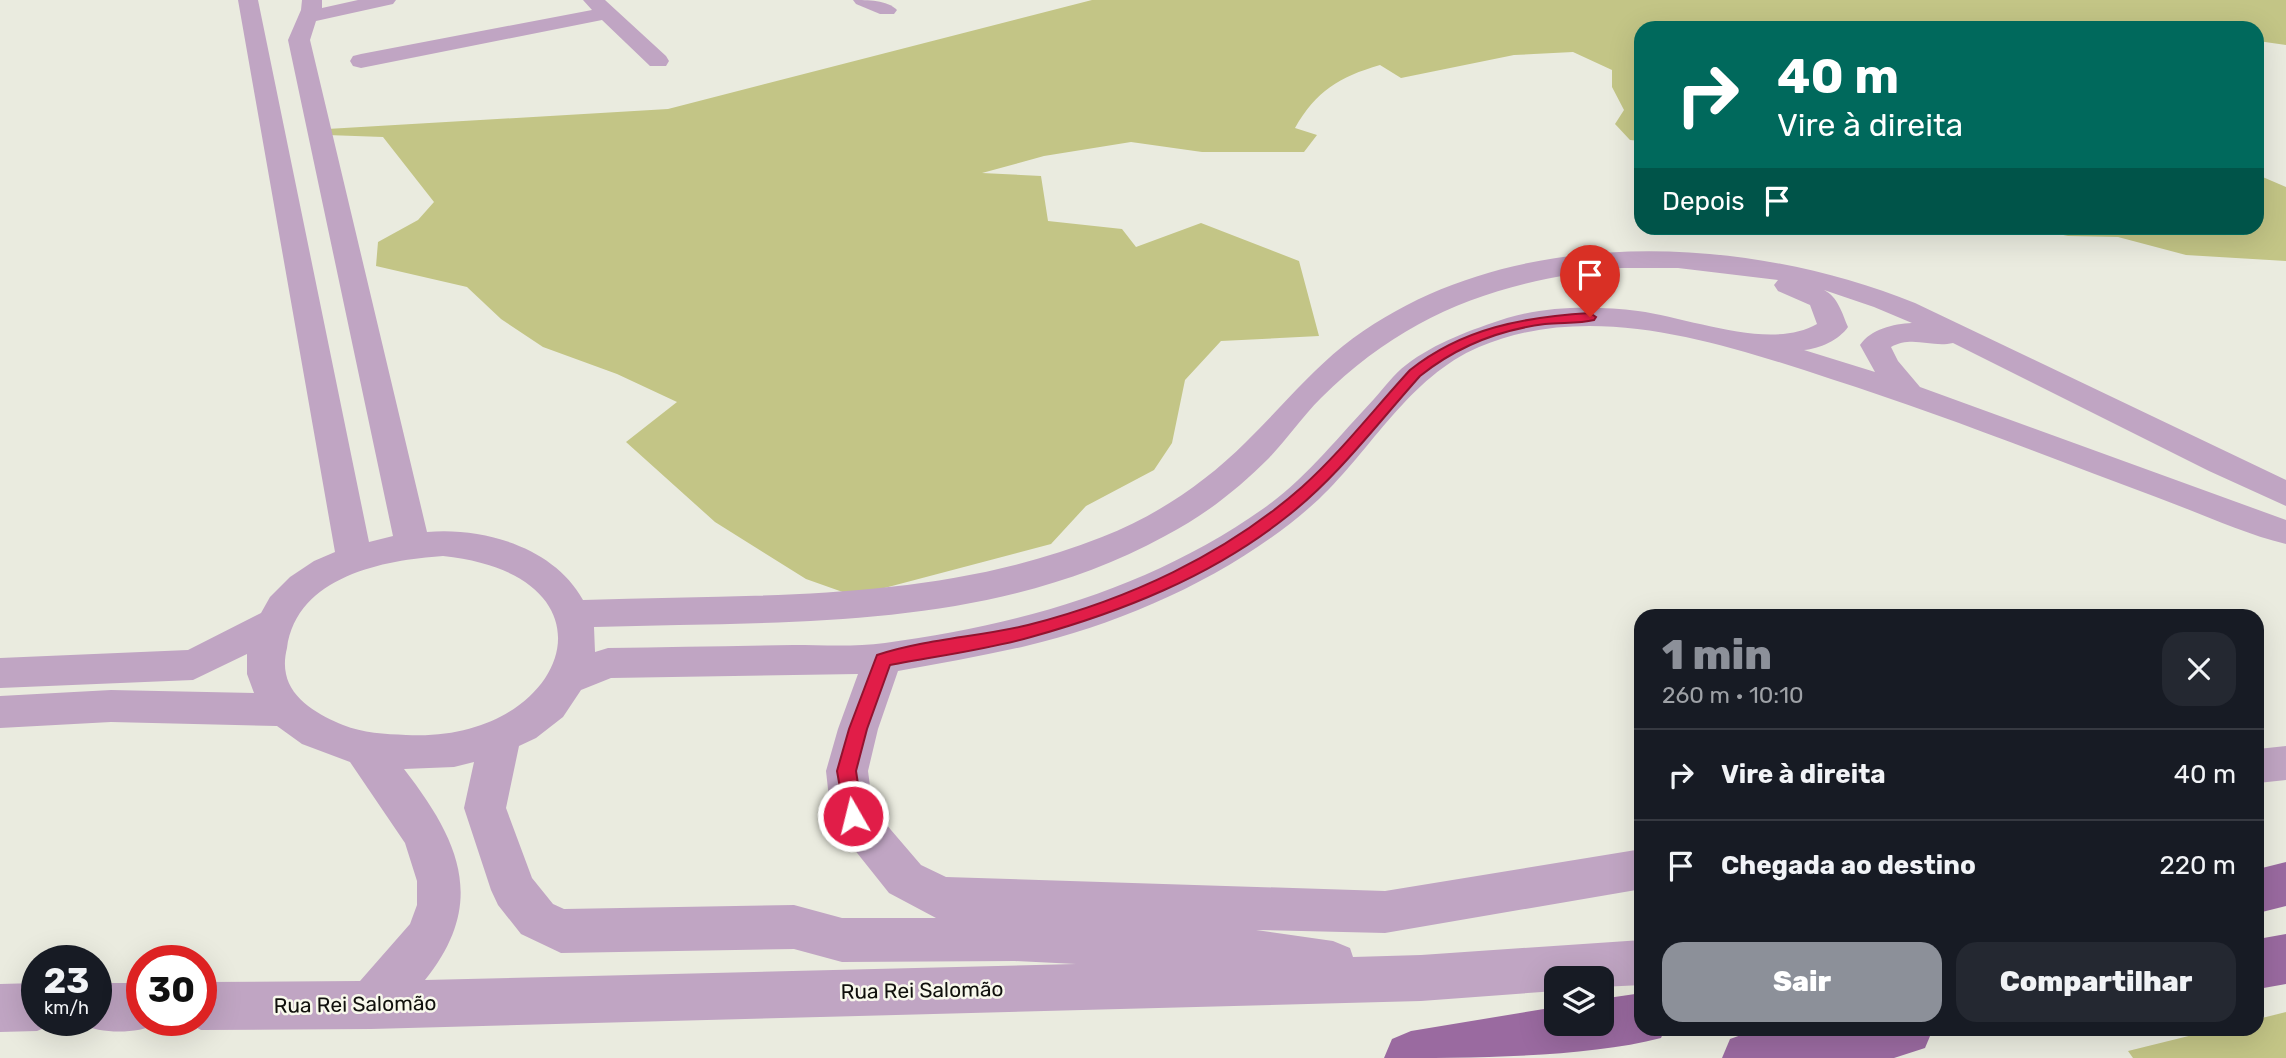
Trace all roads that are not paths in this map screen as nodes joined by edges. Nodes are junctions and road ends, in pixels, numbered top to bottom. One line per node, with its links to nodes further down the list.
1 (248, 0): 6 (street)
2 (386, 0): 6 (street)
3 (863, 0): 5 (street)
4 (600, 6): 7 (street); 8 (street)
5 (887, 10)
6 (288, 22): 15 (street); 16 (street)
7 (361, 61)
8 (658, 61)
9 (1575, 262): 10 (street); 12 (street); 17 (street)
10 (1749, 342): 11 (street); 19 (street)
11 (1909, 394): 12 (street); 14 (street)
12 (2121, 415): 13 (street)
13 (2286, 494)
14 (2283, 532)
15 (412, 544): 16 (street); 17 (street)
16 (354, 558): 18 (street)
17 (574, 614): 21 (street)
18 (272, 624): 20 (street); 22 (street)
19 (883, 659): 21 (street); 29 (street)
20 (0, 673)
21 (568, 679): 24 (street)
22 (286, 710): 23 (street); 25 (street)
23 (0, 712)
24 (501, 735): 25 (street); 30 (street)
25 (365, 751): 35 (street)
26 (2286, 763): 27 (street)
27 (2264, 765)
28 (1634, 870): 29 (street)
29 (943, 898): 30 (street)
30 (1015, 939): 34 (street)
31 (2286, 959): 33 (main road)
32 (1634, 963): 34 (street, Rua Rei Salomão)
33 (2264, 963)
34 (1421, 978): 35 (street, Rua Rei Salomão)
35 (371, 1005): 36 (street, Rua Rei Salomão)
36 (217, 1006)
37 (21, 1007): 38 (street)
38 (0, 1008)
39 (1634, 1020): 41 (main road)
40 (1868, 1036): 42 (main road)
41 (1411, 1058)
42 (1749, 1058)

